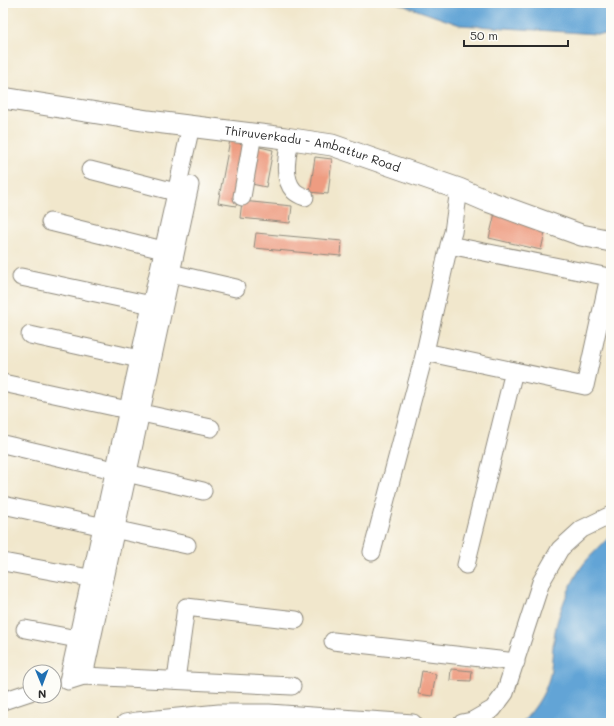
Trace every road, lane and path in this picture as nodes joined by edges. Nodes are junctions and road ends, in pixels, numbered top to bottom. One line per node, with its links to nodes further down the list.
1 (3, 98): 2 (main road, Thiruverkadu - Ambattur Road)
2 (197, 127): 3 (main road, Thiruverkadu - Ambattur Road); 7 (street)
3 (253, 134): 4 (main road, Thiruverkadu - Ambattur Road); 8 (street)
4 (290, 140): 6 (main road, Thiruverkadu - Ambattur Road); 9 (street)
5 (90, 170): 7 (street)
6 (460, 189): 11 (main road, Thiruverkadu - Ambattur Road); 12 (street)
7 (182, 194): 13 (street); 14 (street)
8 (242, 197)
9 (305, 197)
10 (50, 222): 13 (street)
11 (611, 241)
12 (449, 245): 19 (street); 21 (street)
13 (163, 250): 17 (street)
14 (171, 273): 16 (street); 17 (street)
15 (21, 277): 17 (street)
16 (236, 288)
17 (157, 306): 20 (street); 23 (street)
18 (30, 335): 20 (street)
19 (425, 352): 21 (street); 32 (street)
20 (139, 360): 23 (street)
21 (514, 371): 34 (street)
22 (3, 383): 23 (street)
23 (134, 410): 24 (street); 26 (street)
24 (212, 428)
25 (3, 444): 26 (street)
26 (121, 472): 27 (street); 30 (street)
27 (203, 491)
28 (3, 505): 30 (street)
29 (611, 515): 40 (street)
30 (109, 528): 31 (street); 35 (street)
31 (187, 545)
32 (372, 552)
33 (3, 562): 35 (street)
34 (466, 565)
35 (97, 580): 38 (street); 41 (street)
36 (296, 620): 42 (street)
37 (25, 629): 38 (street)
38 (77, 639): 41 (street)
39 (333, 641): 40 (street)
40 (516, 662): 48 (street)
41 (69, 680): 42 (street)
42 (176, 680): 43 (street)
43 (292, 686)
44 (22, 695): 45 (street)
45 (3, 701)
46 (125, 723): 47 (street)
47 (413, 723)
48 (462, 723)

